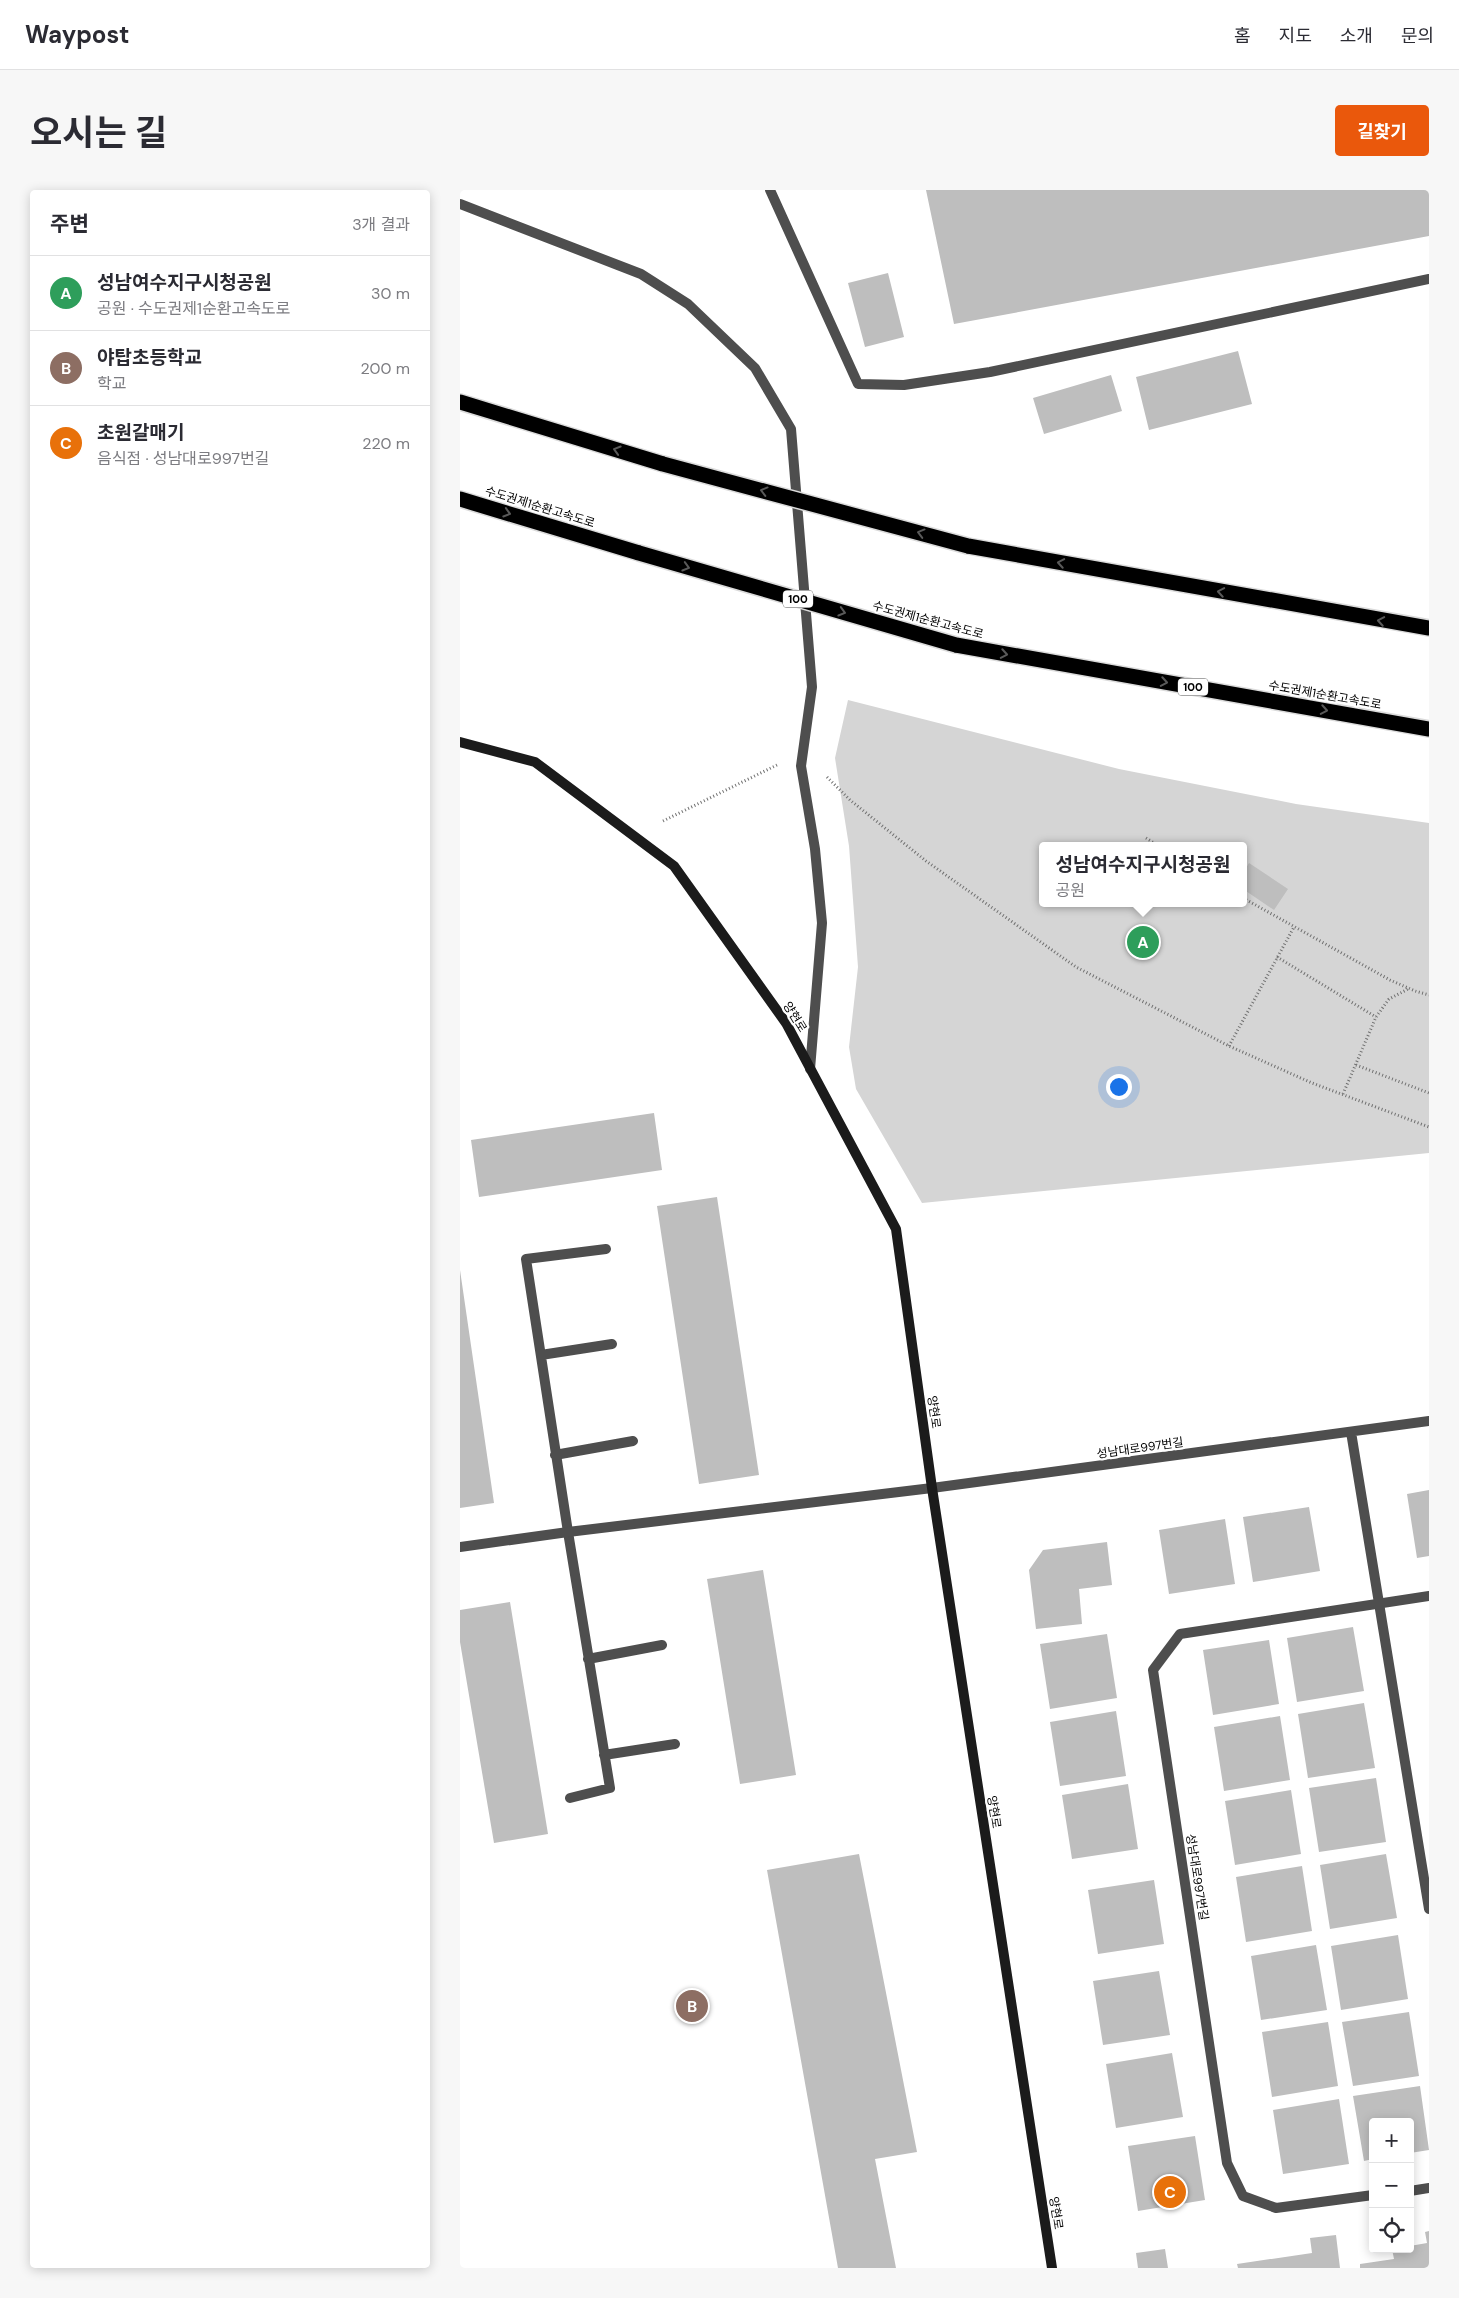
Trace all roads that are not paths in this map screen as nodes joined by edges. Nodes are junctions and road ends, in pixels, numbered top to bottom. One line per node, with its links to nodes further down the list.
1 (770, 190): 3 (street)
2 (460, 204): 9 (street)
3 (1429, 279)
4 (460, 402): 6 (highway, one-way to 4, bridge)
5 (460, 499): 7 (highway, 수도권제1순환고속도로 / 100, one-way to 7, bridge)
6 (1429, 628)
7 (1429, 729)
8 (460, 742): 9 (main road, 양현로)
9 (810, 1069): 17 (main road, 양현로)
10 (606, 1248): 12 (street)
11 (612, 1344): 12 (street)
12 (541, 1355): 16 (street)
13 (1429, 1421): 14 (street, 성남대로997번길)
14 (1351, 1432): 17 (street, 성남대로997번길); 21 (street)
15 (633, 1441): 16 (street)
16 (556, 1455): 18 (street)
17 (932, 1488): 18 (street, 성남대로997번길); 31 (main road, 양현로)
18 (568, 1532): 19 (street, 성남대로997번길); 23 (street)
19 (460, 1548)
20 (1429, 1596): 21 (street, 성남대로997번길)
21 (1379, 1603): 27 (street); 30 (street, 성남대로997번길)
22 (662, 1645): 23 (street)
23 (588, 1659): 25 (street)
24 (676, 1744): 25 (street)
25 (604, 1755): 26 (street)
26 (570, 1798)
27 (1429, 1909)
28 (1429, 2188): 29 (street)
29 (1414, 2190)
30 (1369, 2196)
31 (1052, 2268)

